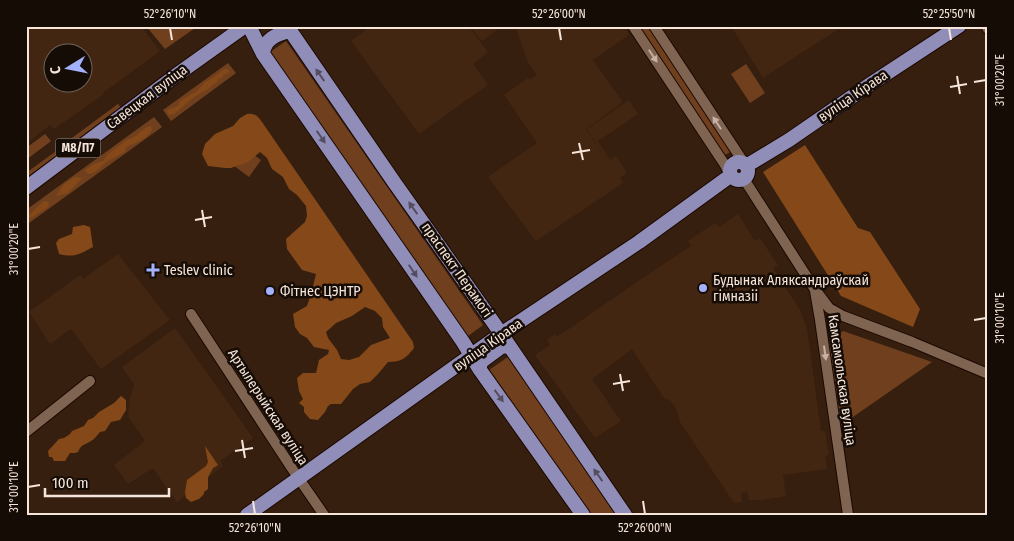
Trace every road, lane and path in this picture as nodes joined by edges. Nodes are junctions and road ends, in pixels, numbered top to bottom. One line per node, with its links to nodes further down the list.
1 (245, 26): 10 (main road, Савецкая вуліца / М8/П7)
2 (249, 26): 8 (main road)
3 (633, 26): 7 (street, Камсамольская вуліца)
4 (959, 26): 9 (main road, вуліца Кірава)
5 (655, 27): 7 (street); 9 (street, Камсамольская вуліца, one-way to 5)
6 (289, 29): 8 (main road); 15 (main road, праспект Перамогі, one-way to 6)
7 (641, 38): 9 (street, Камсамольская вуліца, one-way to 9)
8 (263, 54): 17 (main road, one-way to 17)
9 (739, 172): 11 (street, Камсамольская вуліца); 16 (main road, вуліца Кірава)
10 (26, 188)
11 (814, 288): 12 (street); 14 (street, Камсамольская вуліца)
12 (829, 308): 14 (street); 21 (street)
13 (191, 314): 24 (street, Артылерыйская вуліца)
14 (820, 320): 29 (street, Камсамольская вуліца, one-way to 29)
15 (493, 322): 16 (main road, праспект Перамогі); 17 (main road)
16 (501, 334): 18 (main road, праспект Перамогі); 19 (main road, вуліца Кірава)
17 (462, 342): 19 (main road)
18 (510, 348): 20 (main road); 28 (main road, праспект Перамогі, one-way to 18)
19 (471, 356): 20 (main road); 24 (main road, вуліца Кірава)
20 (480, 370): 27 (main road, one-way to 27)
21 (988, 374)
22 (90, 380): 23 (street)
23 (26, 432)
24 (298, 478): 25 (main road, вуліца Кірава); 26 (street, Артылерыйская вуліца)
25 (247, 515)
26 (324, 515)
27 (583, 515)
28 (625, 515)
29 (848, 515)

